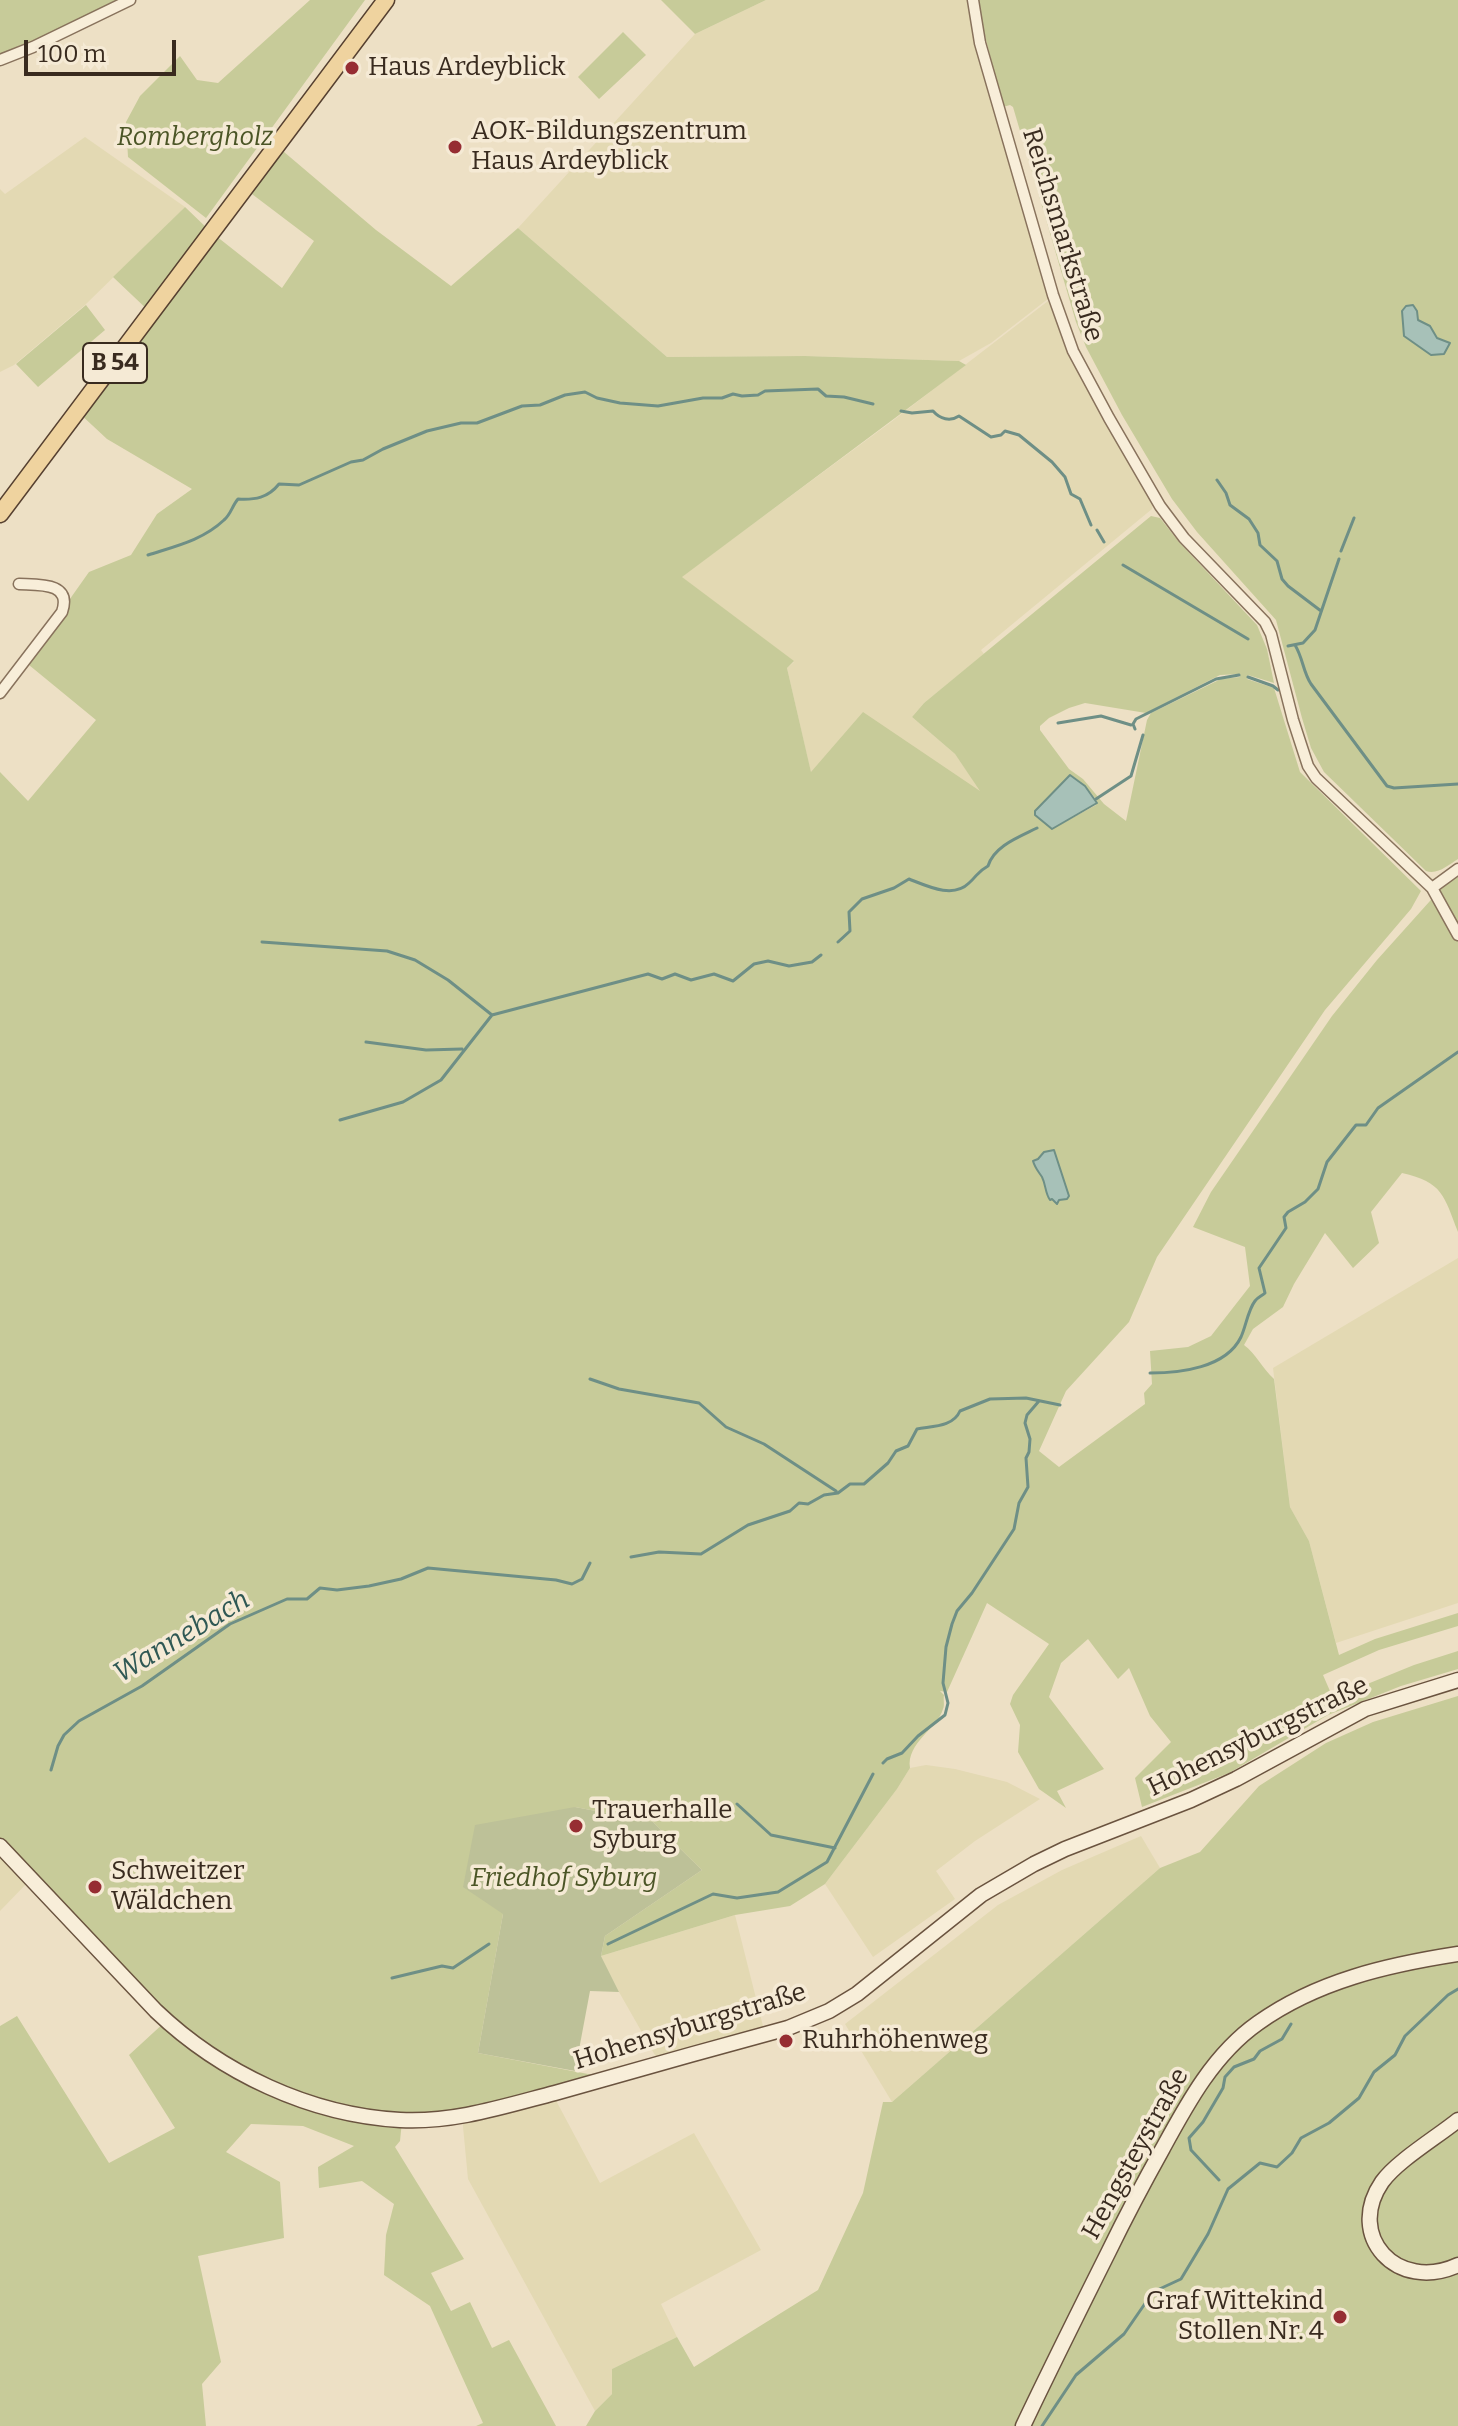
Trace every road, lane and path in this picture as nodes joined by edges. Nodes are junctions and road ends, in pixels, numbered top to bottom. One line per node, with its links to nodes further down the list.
1 (130, 0): 4 (street)
2 (386, 0): 5 (main road, B 54)
3 (973, 0): 9 (street, Reichsmarkstraße)
4 (0, 60)
5 (0, 514)
6 (19, 584): 7 (street)
7 (0, 693)
8 (1458, 869): 9 (street)
9 (1432, 888): 10 (street, Reichsmarkstraße)
10 (1458, 935)
11 (1458, 1680): 12 (main road, Hohensyburgstraße)
12 (0, 1846)
13 (1458, 1954): 16 (main road, Hengsteystraße)
14 (1458, 2120): 15 (main road)
15 (1458, 2265)
16 (1023, 2426)

